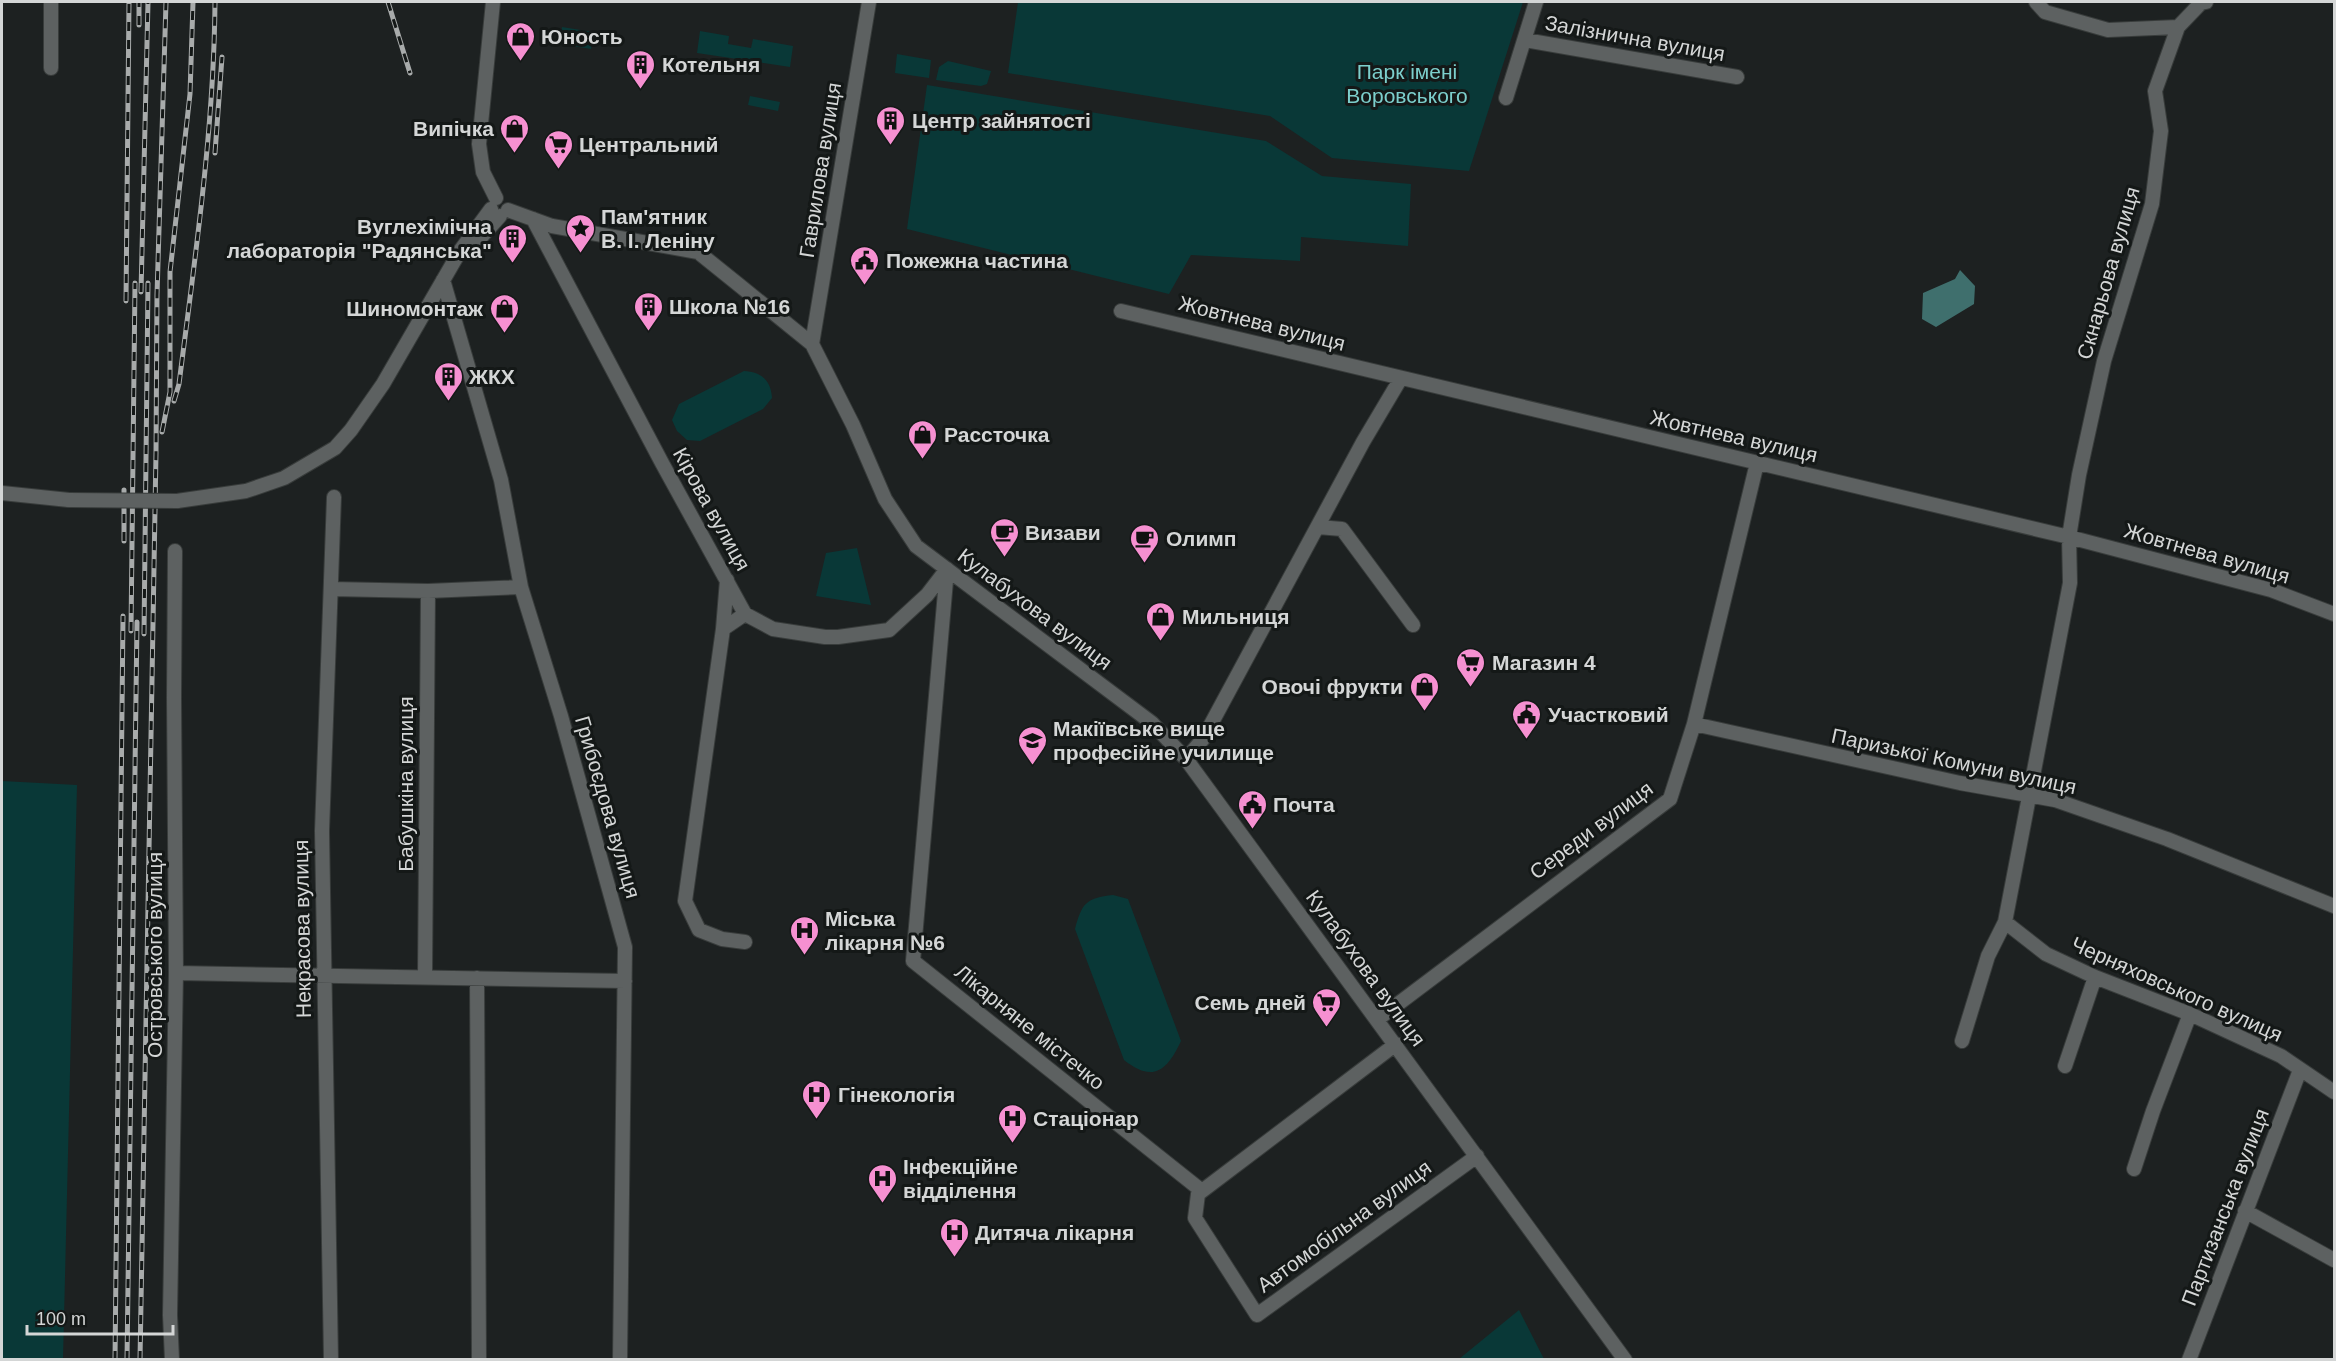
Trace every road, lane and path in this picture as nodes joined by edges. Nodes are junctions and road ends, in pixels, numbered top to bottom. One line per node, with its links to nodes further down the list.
1 (51, 2): 9 (street)
2 (493, 2): 12 (street)
3 (869, 2): 16 (street, Гаврилова вулиця)
4 (1536, 2): 8 (street)
5 (2036, 2): 7 (street)
6 (2206, 2): 7 (street)
7 (2178, 27): 22 (street, Скнарьова вулиця)
8 (1525, 39): 10 (street, Залізнична вулиця); 11 (street)
9 (51, 68)
10 (1737, 77)
11 (1506, 98)
12 (499, 208): 13 (street, Кулабухова вулиця); 14 (street)
13 (533, 219): 16 (street, Кулабухова вулиця); 25 (street, Кірова вулиця)
14 (443, 280): 19 (street, bridge); 26 (street, Грибоєдова вулиця)
15 (1121, 311): 17 (street, Жовтнева вулиця)
16 (812, 344): 24 (street, Кулабухова вулиця)
17 (1401, 378): 18 (street, Жовтнева вулиця); 21 (street)
18 (1757, 463): 22 (street, Жовтнева вулиця); 33 (street, Середи вулиця)
19 (2, 493)
20 (334, 497): 27 (street, Некрасова вулиця)
21 (1318, 527): 31 (street); 34 (street)
22 (2069, 537): 29 (street, Жовтнева вулиця); 35 (street, Скнарьова вулиця)
23 (175, 551): 39 (street, Островського вулиця)
24 (947, 569): 30 (street); 34 (street, Кулабухова вулиця); 54 (street, Лікарняне містечко)
25 (727, 580): 30 (street, Кірова вулиця); 32 (street)
26 (521, 587): 28 (street); 44 (street, Грибоєдова вулиця)
27 (331, 589): 28 (street); 40 (street, Некрасова вулиця)
28 (428, 591): 41 (street, Бабушкіна вулиця)
29 (2334, 614)
30 (745, 615): 32 (street)
31 (1413, 626)
32 (723, 629): 38 (street)
33 (1694, 724): 35 (street, Паризької Комуни вулиця); 46 (street, Середи вулиця)
34 (1186, 759): 46 (street, Кулабухова вулиця)
35 (2030, 795): 36 (street, Паризької Комуни вулиця); 37 (street, Скнарьова вулиця)
36 (2334, 906)
37 (2005, 922): 42 (street, Черняховського вулиця); 47 (street, Скнарьова вулиця)
38 (745, 942)
39 (176, 973): 40 (street); 57 (street, Островського вулиця)
40 (324, 977): 41 (street); 58 (street, Некрасова вулиця)
41 (425, 977): 43 (street)
42 (2095, 977): 45 (street, Черняховського вулиця); 49 (street)
43 (477, 978): 44 (street); 59 (street)
44 (625, 981): 60 (street, Грибоєдова вулиця)
45 (2190, 1014): 50 (street, Черняховського вулиця); 53 (street)
46 (1378, 1020): 48 (street, Кулабухова вулиця)
47 (1962, 1041)
48 (1396, 1044): 52 (street, Кулабухова вулиця); 54 (street)
49 (2065, 1066)
50 (2300, 1070): 51 (street, Черняховського вулиця); 55 (street, Партизанська вулиця)
51 (2334, 1092)
52 (1477, 1156): 54 (street, Автомобільна вулиця); 61 (street, Кулабухова вулиця)
53 (2134, 1169)
54 (1202, 1191)
55 (2245, 1211): 56 (street); 62 (street, Партизанська вулиця)
56 (2334, 1260)
57 (171, 1359)
58 (331, 1359)
59 (479, 1359)
60 (620, 1359)
61 (1625, 1359)
62 (2189, 1359)

